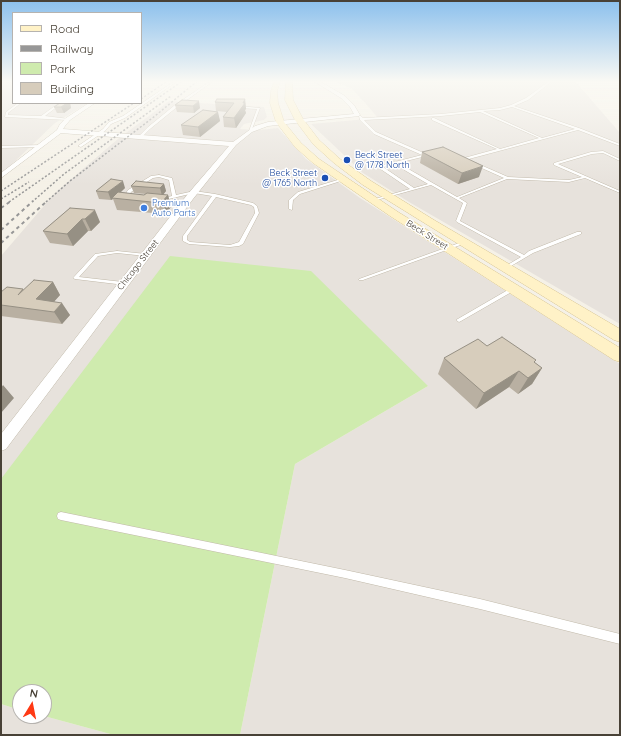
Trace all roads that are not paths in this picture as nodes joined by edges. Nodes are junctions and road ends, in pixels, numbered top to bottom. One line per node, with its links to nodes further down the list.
1 (18, 116): 11 (lane)
2 (72, 116): 13 (street)
3 (125, 116): 20 (lane)
4 (164, 116): 21 (lane)
5 (256, 116): 19 (lane)
6 (278, 116): 16 (main road, Beck Street)
7 (297, 116): 15 (main road, Beck Street)
8 (375, 116): 12 (lane)
9 (490, 116): 22 (lane)
10 (542, 116): 17 (lane)
11 (42, 117): 13 (lane)
12 (359, 117): 15 (street, Chicago Street); 30 (lane)
13 (68, 119): 18 (street)
14 (433, 119): 29 (lane)
15 (299, 120): 16 (street, Chicago Street); 47 (main road, Beck Street)
16 (280, 122): 19 (street, Chicago Street); 40 (main road, Beck Street)
17 (578, 129): 22 (lane); 27 (lane)
18 (60, 131): 20 (street); 25 (street)
19 (250, 131): 24 (street, Chicago Street)
20 (98, 134): 21 (street); 23 (street); 26 (lane)
21 (141, 136): 23 (street)
22 (541, 138): 29 (lane)
23 (166, 139): 24 (street)
24 (234, 144): 43 (street, Chicago Street)
25 (40, 146): 28 (lane); 36 (street)
26 (80, 146)
27 (620, 146)
28 (1, 147)
29 (499, 149): 33 (lane)
30 (425, 155): 31 (lane); 35 (lane)
31 (433, 156)
32 (457, 158): 33 (lane)
33 (465, 159): 39 (lane)
34 (620, 160): 38 (lane)
35 (396, 164): 41 (lane); 42 (lane)
36 (4, 171): 37 (street)
37 (1, 176)
38 (586, 177): 39 (lane); 44 (lane)
39 (507, 178): 48 (lane)
40 (342, 180): 51 (main road, Beck Street); 52 (lane)
41 (431, 184): 42 (lane); 48 (lane)
42 (413, 189): 47 (lane)
43 (194, 192): 45 (lane); 46 (lane); 56 (street, Chicago Street)
44 (620, 192)
45 (215, 195): 45 (lane)
46 (174, 196): 49 (lane); 50 (lane)
47 (388, 196): 51 (lane); 54 (main road, Beck Street)
48 (456, 198): 57 (lane)
49 (134, 199)
50 (157, 200)
51 (373, 200): 55 (main road, Beck Street)
52 (291, 209)
53 (579, 233): 57 (lane)
54 (464, 243): 55 (lane); 58 (main road, Beck Street)
55 (449, 249): 59 (lane); 61 (main road, Beck Street)
56 (146, 255): 60 (street, Chicago Street); 60 (lane)
57 (523, 256): 58 (lane)
58 (506, 268): 63 (main road, Beck Street)
59 (361, 279)
60 (124, 284): 65 (street, Chicago Street)
61 (514, 289): 62 (lane); 64 (main road, Beck Street)
62 (459, 320)
63 (620, 336)
64 (620, 356)
65 (1, 445)
66 (61, 516): 67 (lane)
67 (620, 639)

